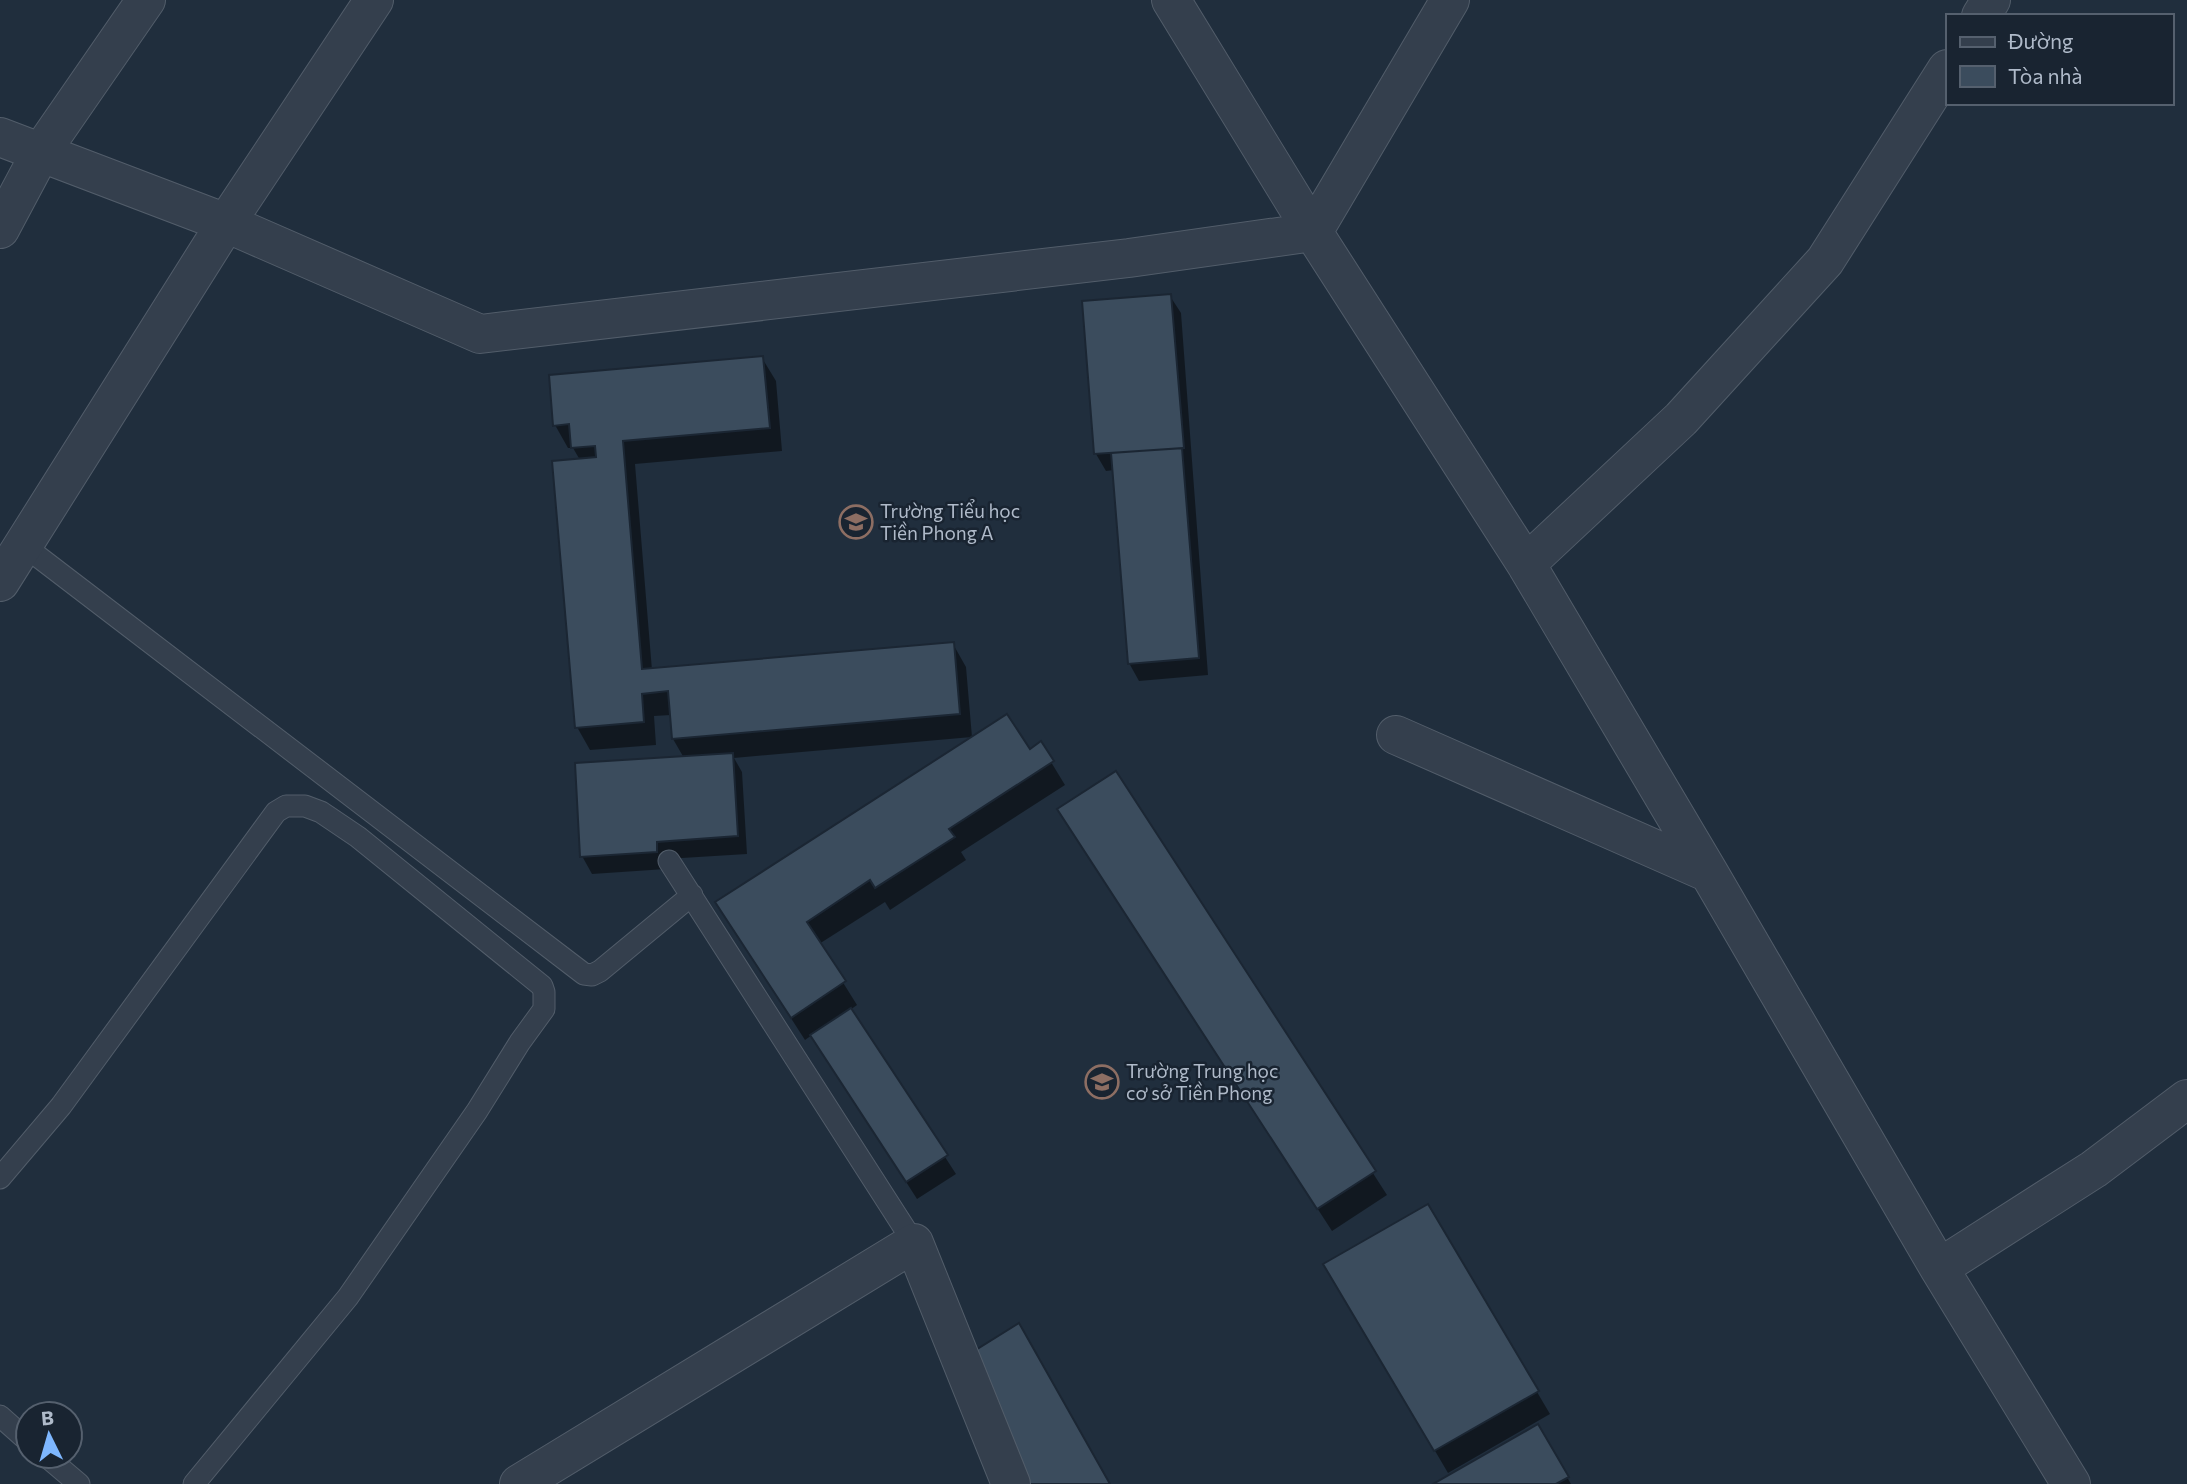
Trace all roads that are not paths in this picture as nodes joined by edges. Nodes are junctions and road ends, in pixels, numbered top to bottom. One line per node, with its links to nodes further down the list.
1 (146, 0): 7 (street)
2 (374, 0): 8 (street)
3 (1171, 0): 10 (street)
4 (1450, 0): 10 (street)
5 (1946, 71): 12 (street)
6 (0, 137): 7 (street)
7 (41, 152): 8 (street); 9 (street)
8 (226, 223): 10 (street); 11 (street)
9 (0, 229)
10 (1313, 232): 12 (street)
11 (23, 545): 13 (street); 17 (lane)
12 (1526, 564): 16 (street)
13 (0, 582)
14 (1396, 735): 16 (street)
15 (669, 861): 17 (lane)
16 (1709, 873): 21 (street)
17 (692, 895): 20 (lane)
18 (2187, 1099): 21 (street)
19 (0, 1178): 26 (lane)
20 (914, 1243): 27 (street); 28 (street)
21 (1939, 1268): 29 (street)
22 (0, 1416): 23 (lane)
23 (14, 1428)
24 (62, 1470): 25 (lane)
25 (79, 1484)
26 (194, 1484)
27 (519, 1484)
28 (1012, 1484)
29 (2071, 1484)

